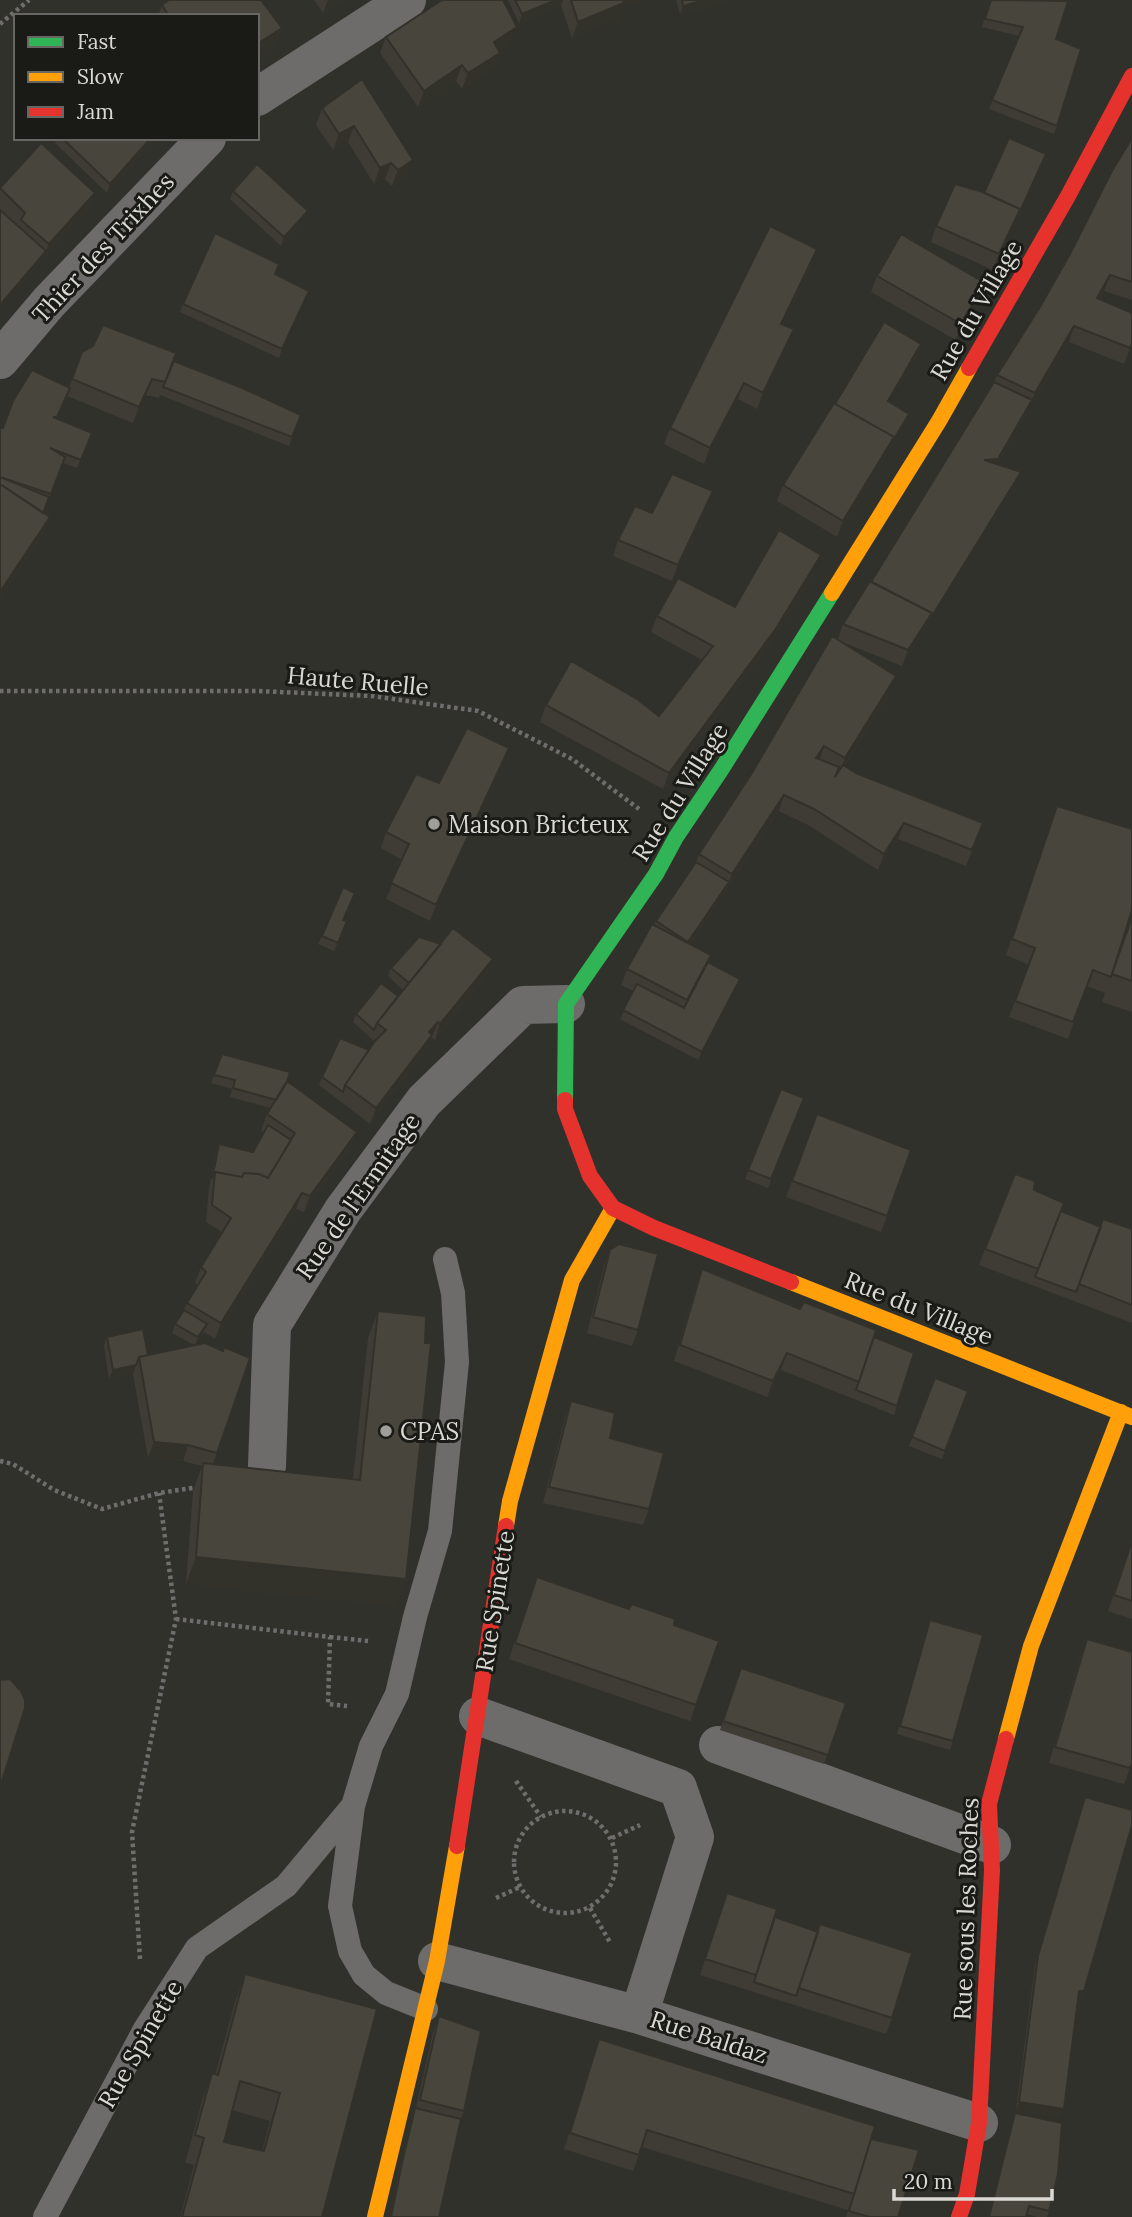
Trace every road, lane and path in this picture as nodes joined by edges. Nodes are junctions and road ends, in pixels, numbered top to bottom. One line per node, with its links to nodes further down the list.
1 (29, 0): 3 (path)
2 (407, 0): 5 (street)
3 (0, 24)
4 (1132, 76): 9 (street, Rue du Village)
5 (259, 96)
6 (205, 140): 7 (street, Thier des Trixhes)
7 (0, 360)
8 (0, 691): 9 (path, Haute Ruelle)
9 (676, 837): 10 (street, Rue du Village)
10 (566, 1004): 11 (street, Rue du Village); 15 (street, Rue de l'Ermitage)
11 (614, 1208): 13 (street, Rue du Village); 22 (street, Rue Spinette)
12 (445, 1259): 24 (lane, Rue Spinette)
13 (1126, 1415): 26 (street, Rue sous les Roches)
14 (0, 1461): 17 (path)
15 (267, 1466)
16 (199, 1486): 17 (path)
17 (159, 1493): 18 (path)
18 (176, 1619): 19 (path); 31 (path)
19 (330, 1637): 20 (path); 21 (path)
20 (376, 1641)
21 (370, 1709): 24 (lane)
22 (478, 1716): 28 (street, Rue Spinette); 30 (street)
23 (718, 1745): 26 (street)
24 (363, 1774): 25 (lane, Rue Spinette)
25 (353, 1806): 29 (lane, Rue Spinette); 31 (lane, Rue Spinette)
26 (992, 1845): 32 (street, Rue sous les Roches)
27 (616, 1875): 27 (path)
28 (437, 1961): 29 (street, Rue Spinette); 30 (street, Rue Baldaz)
29 (426, 2009): 34 (street, Rue Spinette)
30 (639, 2015): 32 (street, Rue Baldaz)
31 (145, 2029): 33 (lane, Rue Spinette)
32 (979, 2123): 35 (street, Rue sous les Roches)
33 (45, 2217)
34 (374, 2217)
35 (959, 2217)

